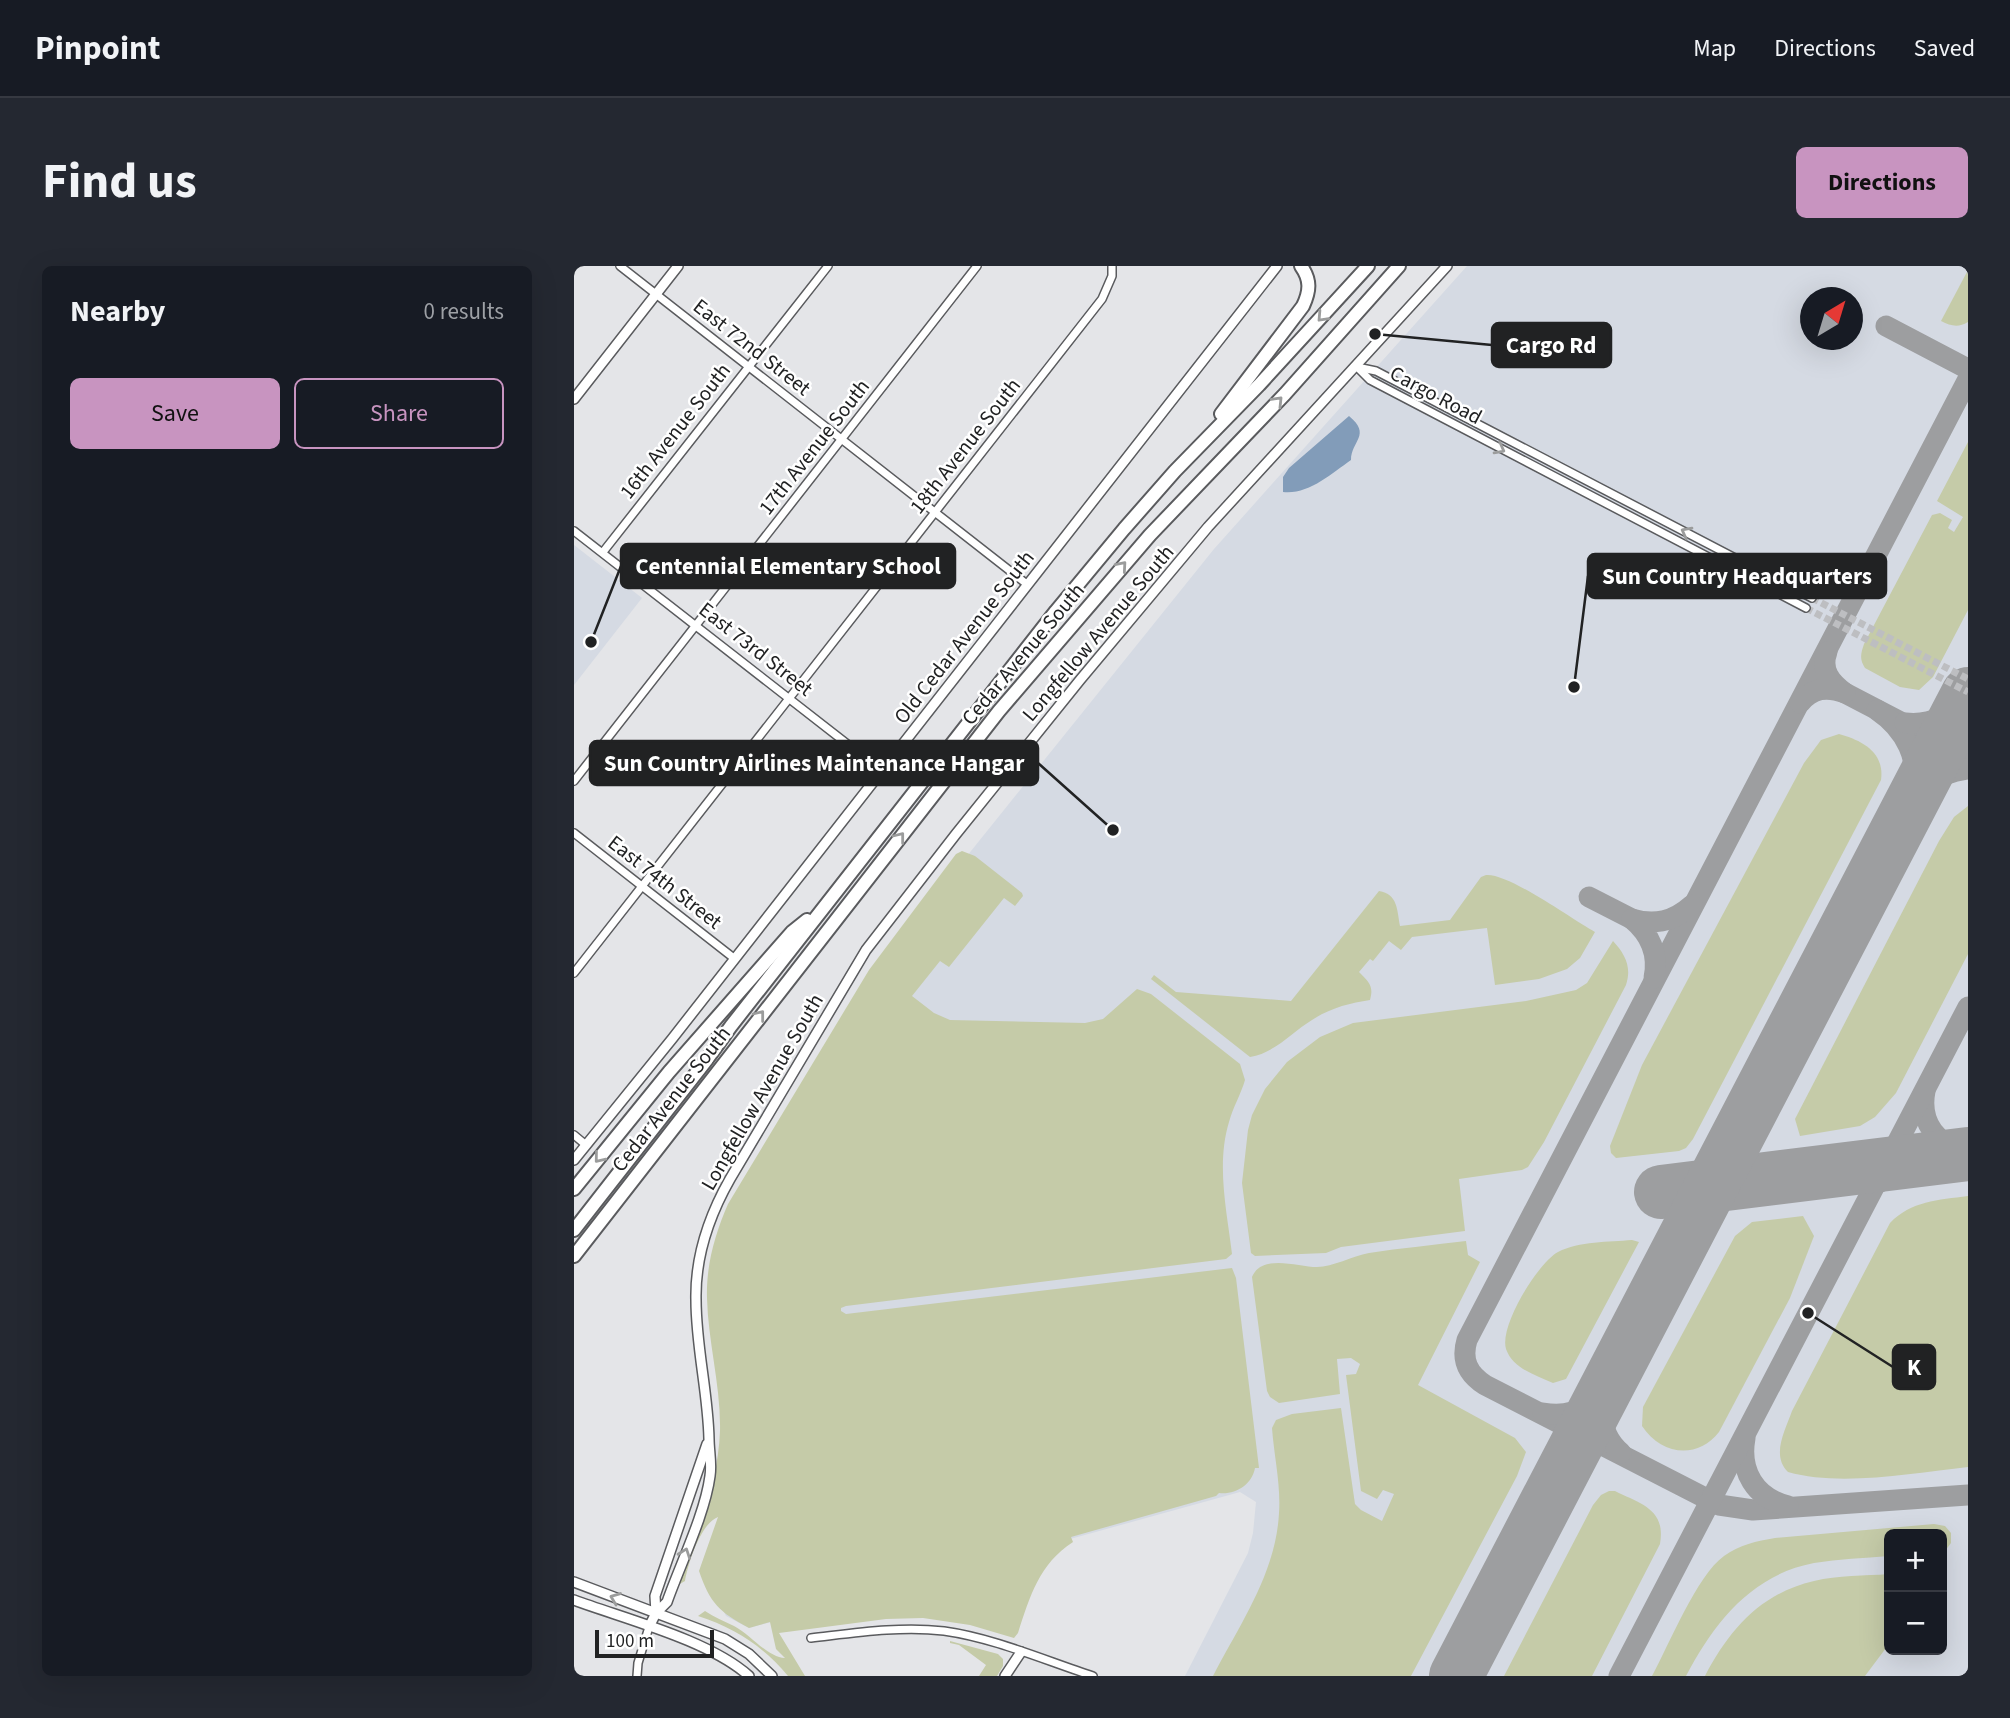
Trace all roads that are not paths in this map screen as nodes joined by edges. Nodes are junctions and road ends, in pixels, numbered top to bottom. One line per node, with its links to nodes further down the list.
1 (620, 266): 11 (street, East 72nd Street)
2 (678, 266): 11 (street)
3 (828, 266): 12 (street, 16th Avenue South)
4 (977, 266): 15 (street, 17th Avenue South)
5 (1112, 266): 17 (street, 18th Avenue South)
6 (1277, 266): 20 (street, Old Cedar Avenue South)
7 (1301, 266): 16 (highway)
8 (1368, 266): 16 (highway, Cedar Avenue South, one-way to 16)
9 (1399, 266): 39 (highway, Cedar Avenue South, one-way to 9)
10 (1447, 266): 13 (street, Longfellow Avenue South)
11 (656, 294): 12 (street, East 72nd Street); 14 (street)
12 (749, 366): 15 (street, East 72nd Street); 19 (street, 16th Avenue South)
13 (1357, 367): 21 (street, Cargo Road, one-way to 13); 22 (street, Cargo Road, one-way to 22); 44 (street, Longfellow Avenue South)
14 (574, 399)
15 (842, 439): 17 (street, East 72nd Street); 23 (street, 17th Avenue South)
16 (1175, 471): 29 (highway, Cedar Avenue South)
17 (935, 511): 20 (street, East 72nd Street); 24 (street, 18th Avenue South)
18 (574, 531): 19 (street, East 73rd Street)
19 (603, 552): 23 (street, East 73rd Street)
20 (1028, 584): 25 (street, Old Cedar Avenue South)
21 (1812, 598)
22 (1806, 608)
23 (696, 625): 24 (street, East 73rd Street); 26 (street, 17th Avenue South)
24 (790, 698): 25 (street, East 73rd Street); 28 (street, 18th Avenue South)
25 (882, 771): 30 (street, Old Cedar Avenue South)
26 (574, 780)
27 (574, 833): 28 (street, East 74th Street)
28 (642, 886): 30 (street, East 74th Street); 31 (street, 18th Avenue South)
29 (824, 907): 35 (highway, Cedar Avenue South); 36 (highway, one-way to 36)
30 (735, 958): 33 (street, Old Cedar Avenue South)
31 (574, 973)
32 (574, 1135): 33 (street)
33 (586, 1145): 34 (street, Old Cedar Avenue South)
34 (574, 1160)
35 (612, 1181): 37 (highway); 38 (highway, Cedar Avenue South)
36 (574, 1189)
37 (574, 1224)
38 (574, 1230)
39 (592, 1233): 40 (highway, Cedar Avenue South); 41 (highway)
40 (574, 1256)
41 (574, 1261)
42 (574, 1583): 44 (street, one-way to 42)
43 (574, 1600): 45 (street)
44 (656, 1613): 45 (street, Longfellow Avenue South); 50 (street)
45 (649, 1627): 48 (street); 49 (street)
46 (811, 1638): 47 (street)
47 (1021, 1652): 51 (street); 52 (street)
48 (637, 1676)
49 (749, 1676)
50 (772, 1676)
51 (1004, 1676)
52 (1093, 1676)

